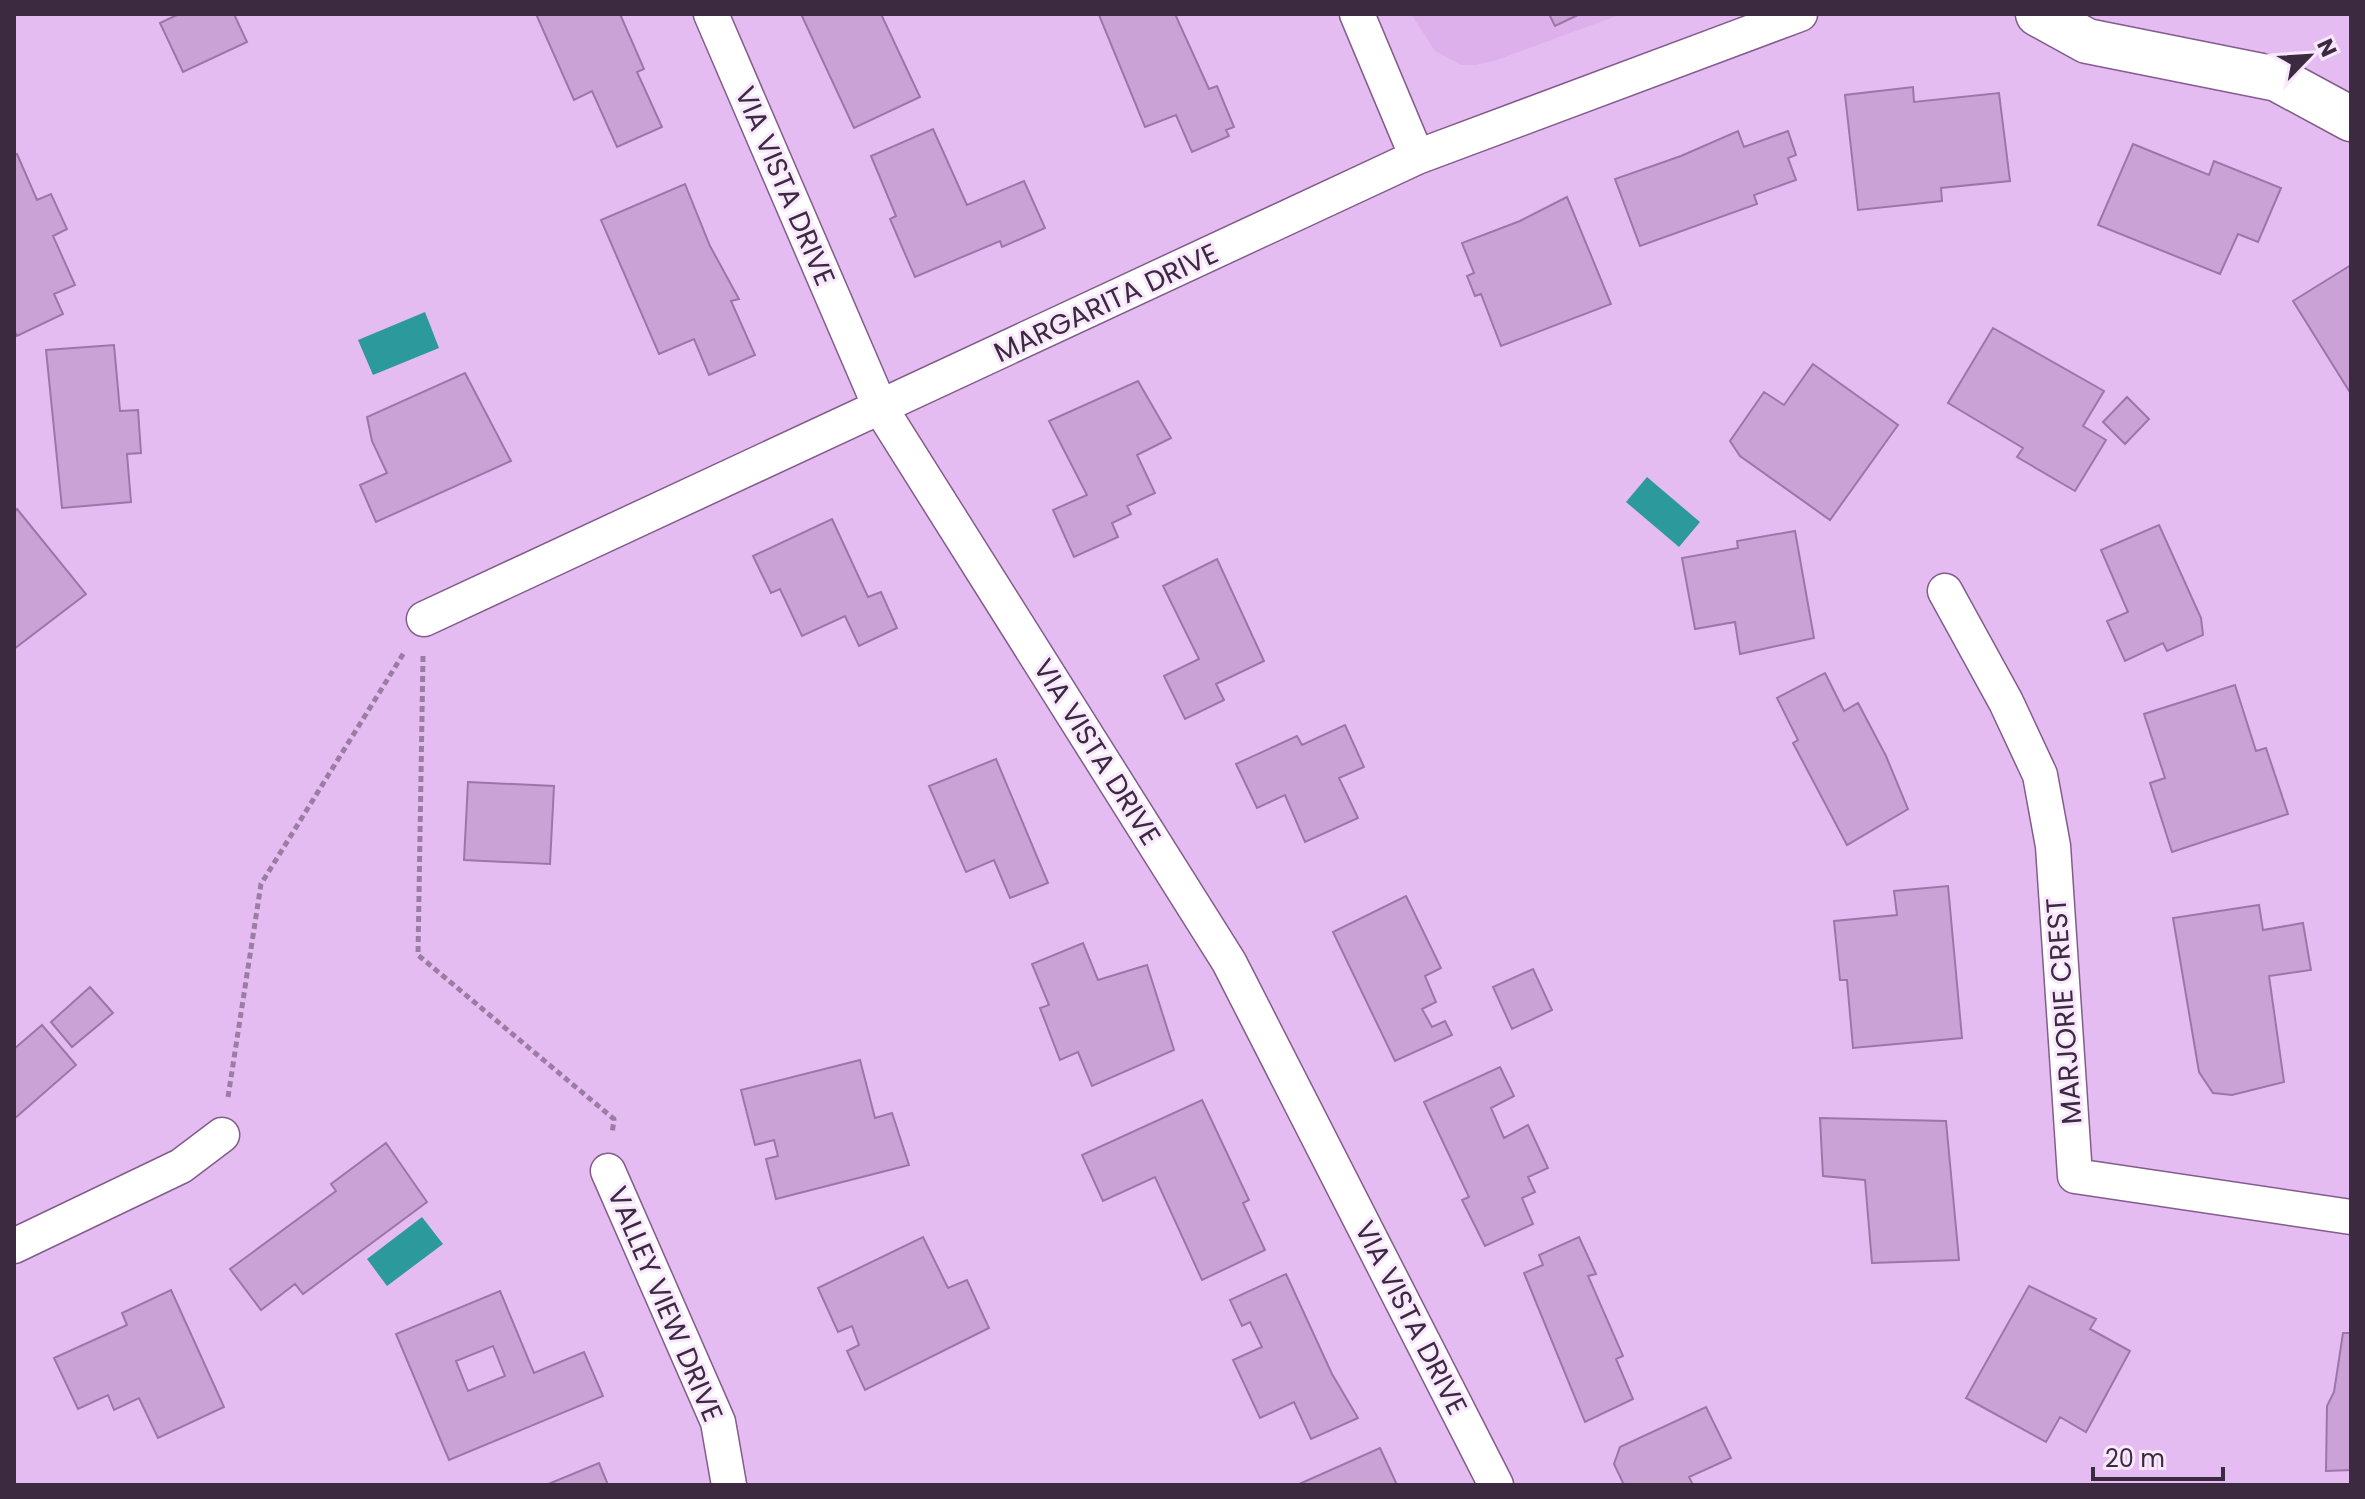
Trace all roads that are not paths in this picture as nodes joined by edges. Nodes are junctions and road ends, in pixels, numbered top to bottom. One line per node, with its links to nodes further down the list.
1 (711, 14): 7 (street, VIA VISTA DRIVE)
2 (1357, 14): 6 (street)
3 (1800, 14): 6 (street, MARGARITA DRIVE)
4 (2038, 14): 5 (street)
5 (2351, 119)
6 (1417, 157): 7 (street, MARGARITA DRIVE)
7 (881, 409): 9 (street, MARGARITA DRIVE); 15 (street, VIA VISTA DRIVE)
8 (1945, 591): 12 (street, MARJORIE CREST)
9 (424, 619)
10 (222, 1135): 13 (street)
11 (608, 1171): 14 (street, VALLEY VIEW DRIVE)
12 (2351, 1217)
13 (14, 1246)
14 (729, 1485)
15 (1496, 1485)

